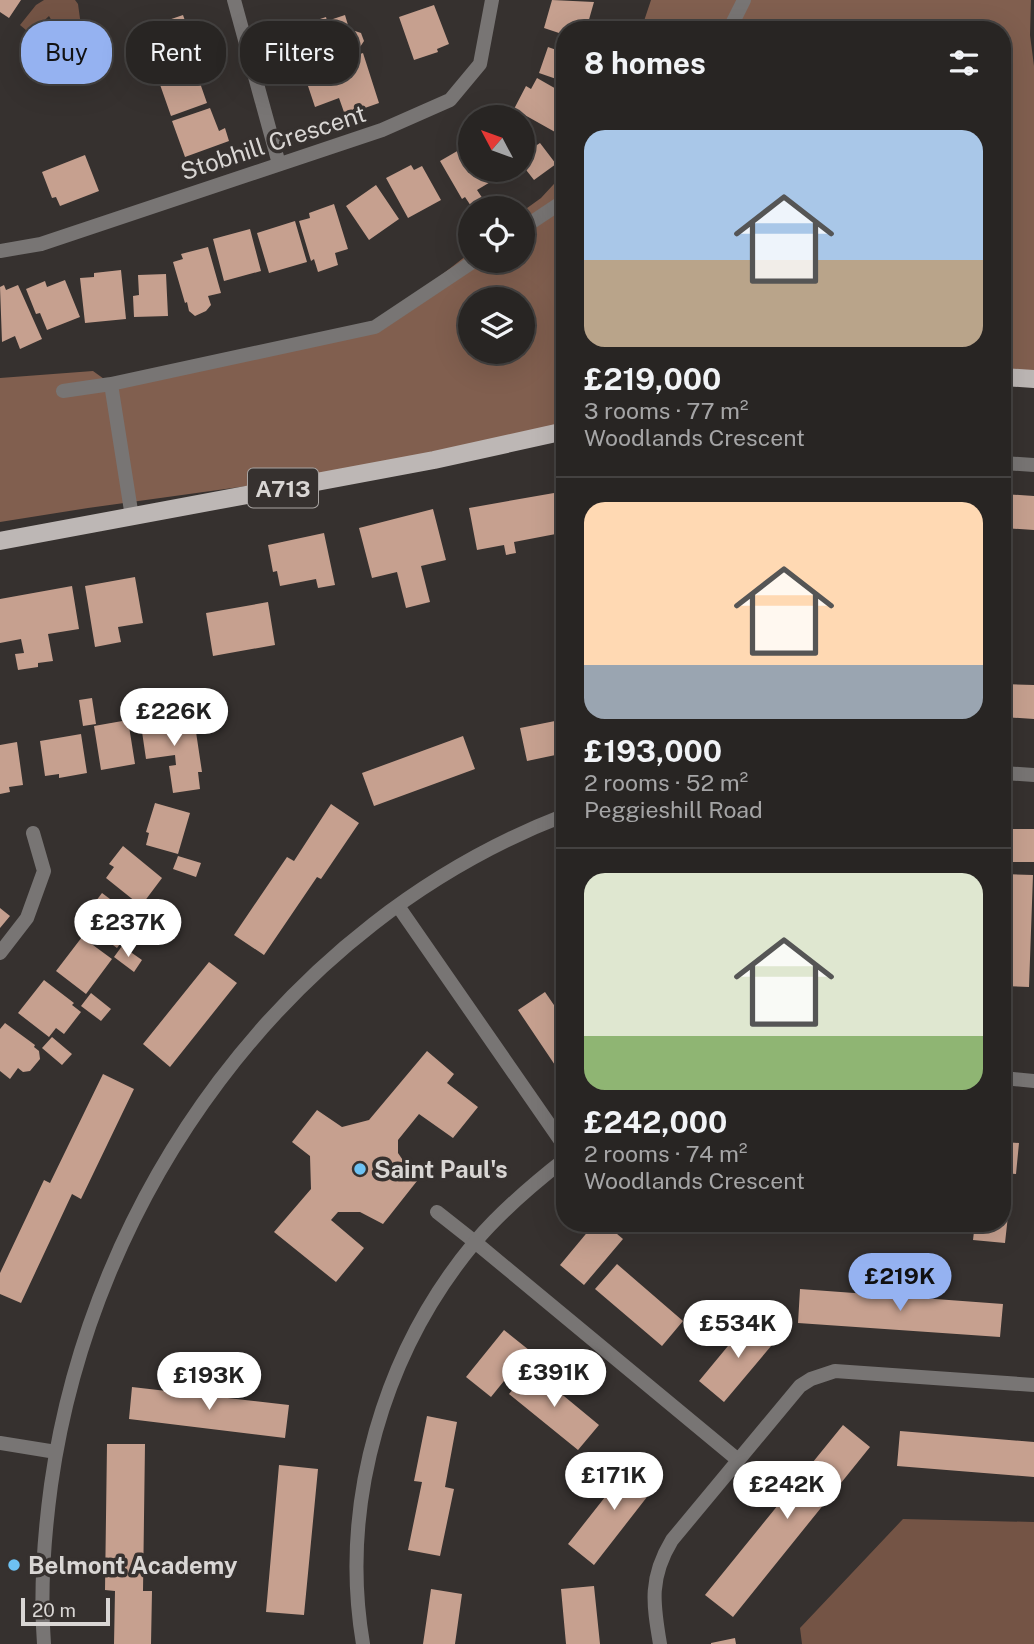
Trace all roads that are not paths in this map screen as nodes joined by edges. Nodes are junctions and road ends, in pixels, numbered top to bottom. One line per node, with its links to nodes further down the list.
1 (234, 0): 5 (street)
2 (492, 0): 5 (street, Stobhill Crescent)
3 (744, 0): 4 (street)
4 (734, 21)
5 (279, 163): 8 (street, Stobhill Crescent)
6 (556, 206): 7 (street)
7 (535, 220)
8 (0, 251)
9 (458, 272): 12 (street)
10 (1011, 378): 11 (main road)
11 (1034, 379)
12 (111, 384): 13 (street); 17 (street)
13 (63, 390)
14 (556, 433): 17 (main road, A713)
15 (1011, 464): 16 (street)
16 (1034, 465)
17 (132, 517): 18 (main road, A713)
18 (0, 541)
19 (1011, 774): 20 (street)
20 (1034, 775)
21 (556, 819): 23 (street)
22 (33, 833): 24 (street)
23 (398, 906): 27 (street); 33 (street)
24 (0, 953)
25 (1011, 1079): 26 (street)
26 (1034, 1081)
27 (556, 1134)
28 (556, 1166): 30 (street)
29 (437, 1212): 30 (street)
30 (475, 1242): 34 (street); 36 (street)
31 (1034, 1384): 34 (street)
32 (0, 1443): 33 (street)
33 (56, 1452): 35 (street)
34 (738, 1460): 37 (street)
35 (44, 1644)
36 (363, 1644)
37 (660, 1644)

